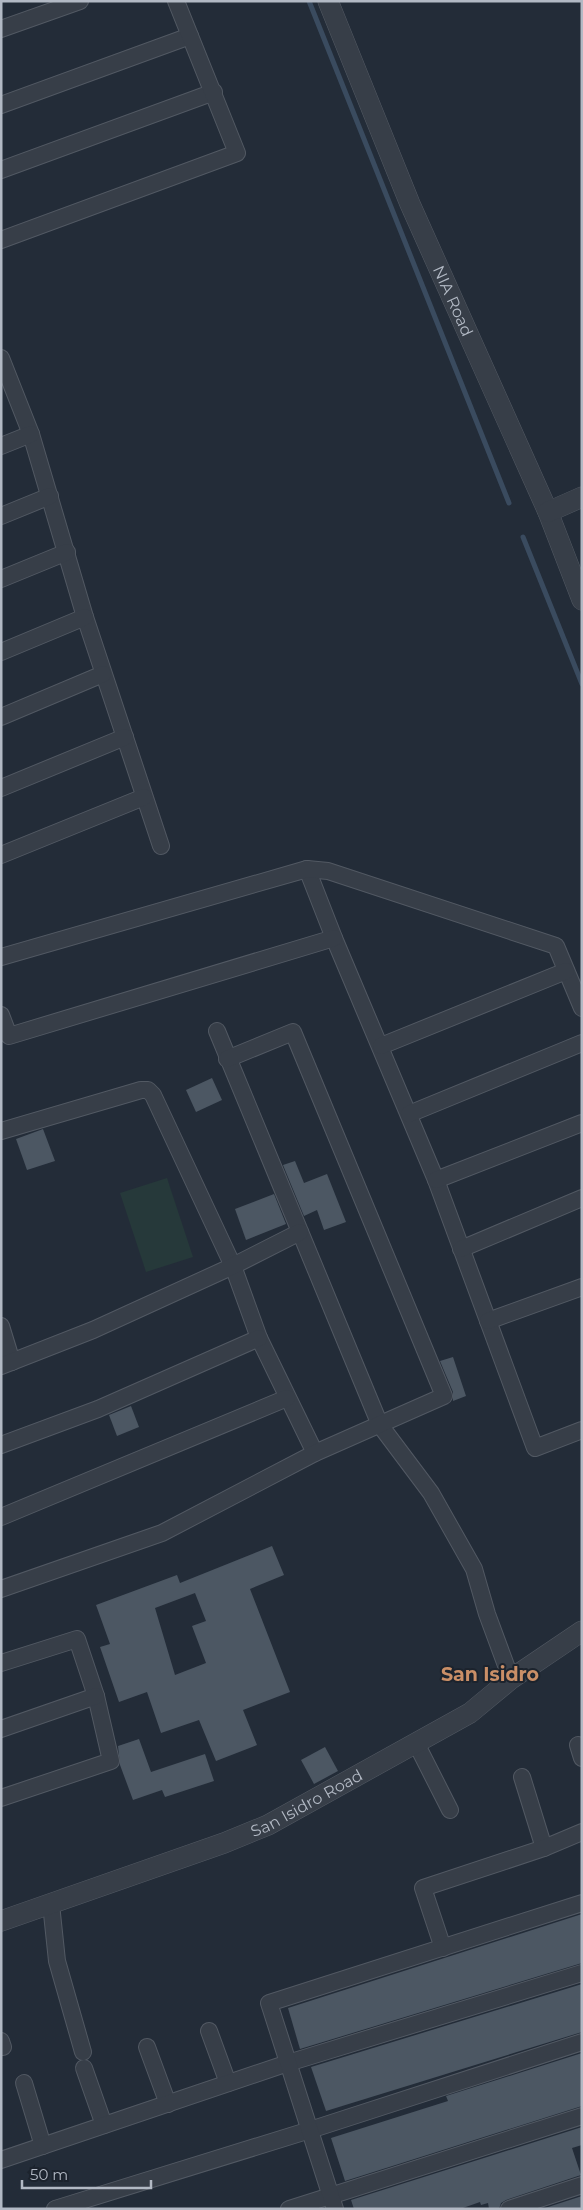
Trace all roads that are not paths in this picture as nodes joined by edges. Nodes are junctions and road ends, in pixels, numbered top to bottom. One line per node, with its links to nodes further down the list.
1 (80, 1): 4 (street)
2 (176, 1): 6 (street)
3 (328, 1): 16 (street, NIA Road)
4 (44, 8): 5 (street)
5 (1, 30)
6 (190, 36): 7 (street); 8 (street)
7 (214, 92): 9 (street); 10 (street)
8 (1, 105)
9 (1, 170)
10 (1, 240)
11 (3, 367): 12 (street)
12 (31, 434): 13 (street); 14 (street)
13 (1, 446)
14 (50, 496): 17 (street); 18 (street)
15 (582, 497): 16 (street)
16 (548, 512): 20 (street, NIA Road)
17 (1, 516)
18 (67, 552): 19 (street); 21 (street)
19 (1, 579)
20 (582, 600)
21 (85, 617): 22 (street); 23 (street)
22 (1, 652)
23 (103, 674): 24 (street); 25 (street)
24 (1, 717)
25 (125, 737): 26 (street); 27 (street)
26 (1, 788)
27 (144, 797): 28 (street); 29 (street)
28 (161, 846)
29 (1, 855)
30 (307, 869): 31 (street); 32 (street); 33 (street)
31 (334, 938): 35 (street); 38 (street)
32 (1, 956)
33 (566, 971): 34 (street); 38 (street)
34 (582, 1008)
35 (1, 1015)
36 (217, 1031): 39 (street)
37 (582, 1042): 40 (street)
38 (381, 1046): 40 (street)
39 (227, 1059): 45 (street); 54 (street)
40 (409, 1114): 43 (street)
41 (582, 1123): 43 (street)
42 (1, 1131): 47 (street)
43 (436, 1180): 46 (street)
44 (582, 1198): 46 (street)
45 (300, 1232): 47 (street); 54 (street)
46 (461, 1249): 49 (street)
47 (232, 1266): 51 (street); 52 (street)
48 (582, 1287): 49 (street)
49 (488, 1321): 55 (street)
50 (1, 1326): 52 (street)
51 (259, 1338): 53 (street); 56 (street)
52 (7, 1364)
53 (287, 1398): 57 (street); 58 (street)
54 (380, 1425): 57 (street); 62 (street)
55 (582, 1430)
56 (1, 1445)
57 (315, 1453): 59 (street)
58 (1, 1516)
59 (1, 1589)
60 (582, 1631): 62 (street, San Isidro Road)
61 (1, 1663): 63 (street)
62 (511, 1679): 65 (street, San Isidro Road)
63 (96, 1696): 64 (street); 67 (street)
64 (1, 1729)
65 (416, 1743): 68 (street); 72 (street, San Isidro Road)
66 (522, 1777): 70 (street)
67 (1, 1798)
68 (450, 1810)
69 (582, 1832): 70 (street)
70 (544, 1848): 74 (street)
71 (582, 1903): 74 (street)
72 (50, 1904): 73 (street, San Isidro Road); 84 (street)
73 (1, 1921)
74 (443, 1948): 79 (street)
75 (582, 1973): 79 (street)
76 (209, 2031): 81 (street)
77 (582, 2042): 85 (street)
78 (146, 2047): 82 (street)
79 (288, 2063): 81 (street); 85 (street)
80 (24, 2083): 86 (street)
81 (228, 2084): 82 (street)
82 (168, 2104): 84 (street)
83 (582, 2116): 89 (street)
84 (104, 2125): 86 (street)
85 (310, 2130): 89 (street); 90 (street)
86 (43, 2146): 87 (street)
87 (1, 2160)
88 (582, 2185): 92 (street)
89 (333, 2202): 91 (street)
90 (55, 2209)
91 (289, 2209)
92 (509, 2209)

